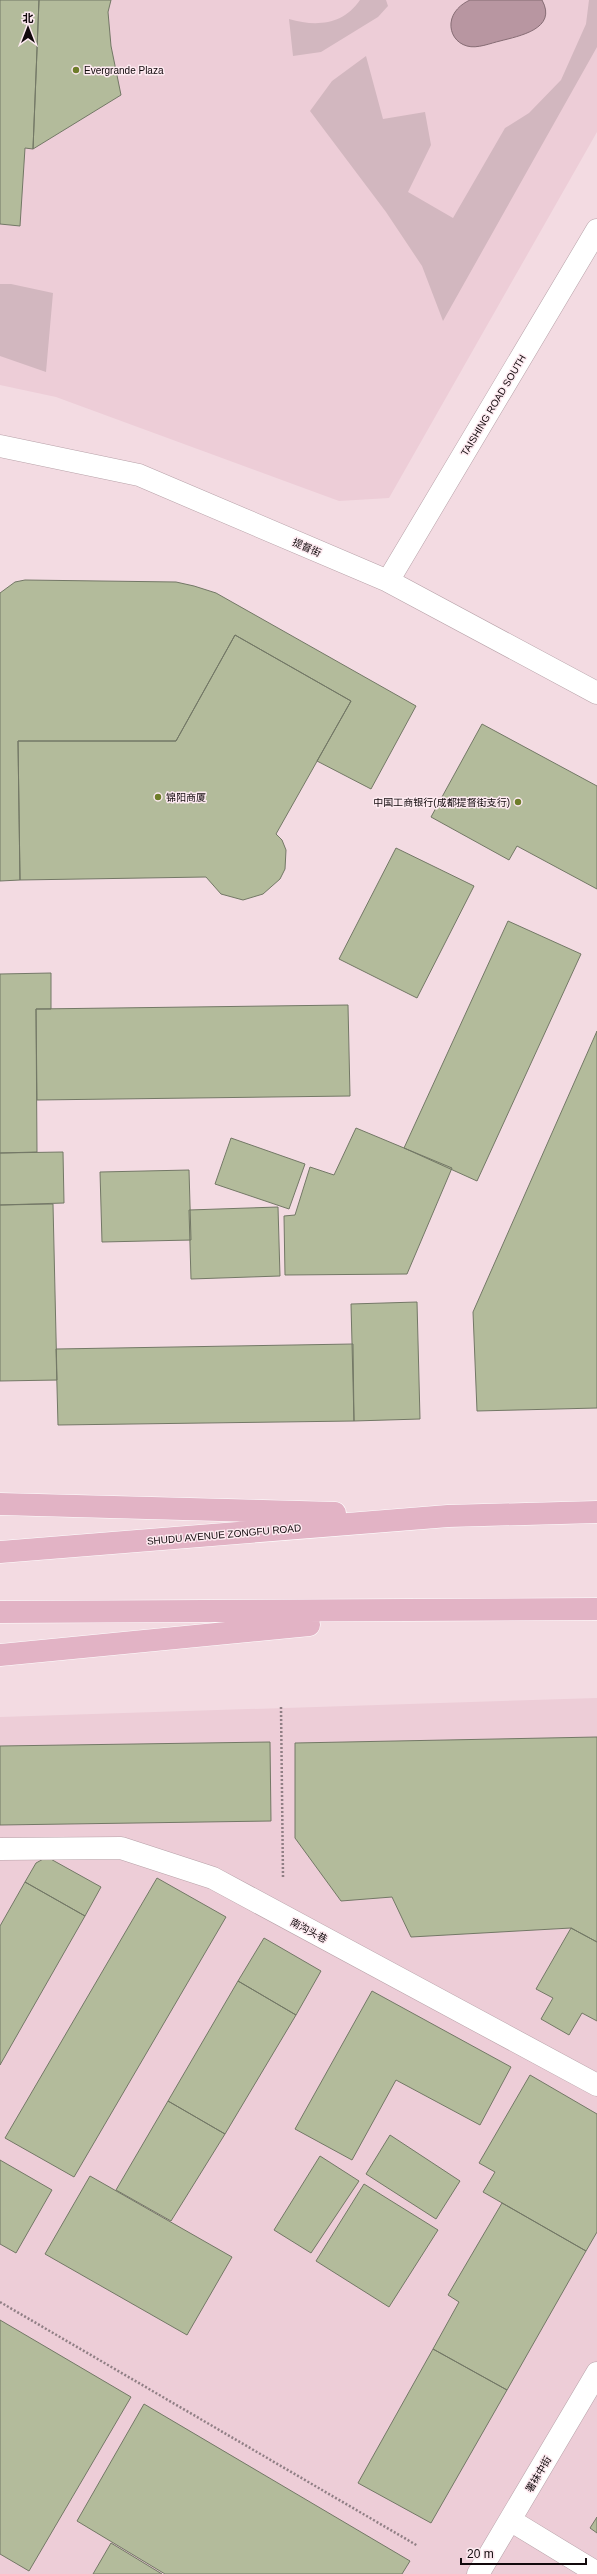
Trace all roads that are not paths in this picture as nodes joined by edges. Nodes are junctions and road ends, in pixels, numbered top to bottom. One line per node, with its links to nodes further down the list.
1 (597, 230): 3 (main road, TAISHING ROAD SOUTH)
2 (0, 446): 3 (main road, 提督街)
3 (388, 581): 4 (main road, 提督街)
4 (597, 693)
5 (0, 1504): 7 (main road, SHUDU AVENUE ZONGFU ROAD)
6 (597, 1512): 7 (main road, SHUDU AVENUE ZONGFU ROAD)
7 (448, 1516): 8 (main road, SHUDU AVENUE ZONGFU ROAD)
8 (0, 1552)
9 (597, 1609): 11 (main road)
10 (0, 1612): 11 (main road)
11 (440, 1612): 12 (main road)
12 (0, 1655)
13 (0, 1850): 14 (main road, 南沟头巷)
14 (597, 2085)
15 (597, 2373): 16 (main road, 署袜中街)
16 (510, 2520): 17 (main road, 署袜中街); 18 (main road)
17 (478, 2574)
18 (597, 2574)

